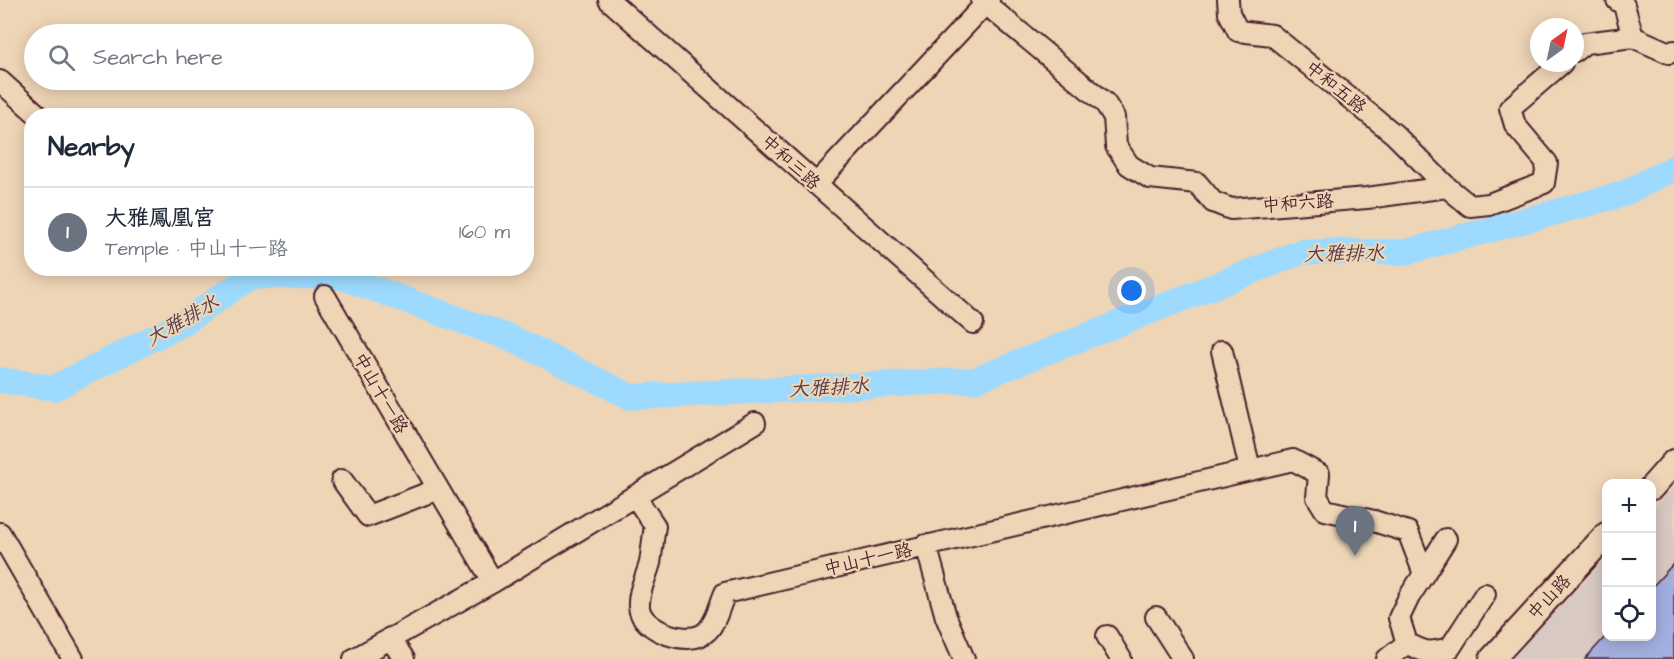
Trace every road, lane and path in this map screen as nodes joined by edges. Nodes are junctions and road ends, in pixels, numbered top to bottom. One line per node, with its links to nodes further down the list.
1 (609, 0): 11 (street, 中和三路)
2 (1228, 0): 12 (street, 中和五路)
3 (1617, 0): 5 (street)
4 (985, 1): 11 (street); 12 (street, 中和六路)
5 (1633, 37): 6 (street); 7 (street)
6 (1584, 44)
7 (1674, 51)
8 (1552, 72): 12 (street)
9 (0, 81): 10 (street)
10 (30, 108)
11 (816, 184): 14 (street, 中和三路)
12 (1447, 187)
13 (325, 297): 21 (street, 中山十一路)
14 (973, 323)
15 (1222, 351): 18 (street)
16 (755, 423): 22 (street)
17 (1674, 462): 20 (main road)
18 (1250, 469): 26 (street, 中山十一路); 28 (street, 中山十一路)
19 (342, 480): 21 (street)
20 (1656, 482)
21 (438, 489): 29 (street, 中山十一路)
22 (635, 496): 26 (street, 中山十一路); 29 (street)
23 (0, 532): 27 (street)
24 (1446, 538): 28 (street)
25 (1602, 539): 42 (main road, 中山路)
26 (926, 545): 38 (street)
27 (5, 554): 35 (street)
28 (1424, 574): 34 (street)
29 (493, 582): 33 (street)
30 (1485, 594): 34 (street)
31 (1156, 617): 40 (street)
32 (1107, 636): 39 (street)
33 (390, 638): 36 (street); 37 (street)
34 (1407, 643): 41 (street)
35 (73, 659)
36 (354, 659)
37 (404, 659)
38 (964, 659)
39 (1121, 659)
40 (1183, 659)
41 (1387, 659)
42 (1492, 659)

